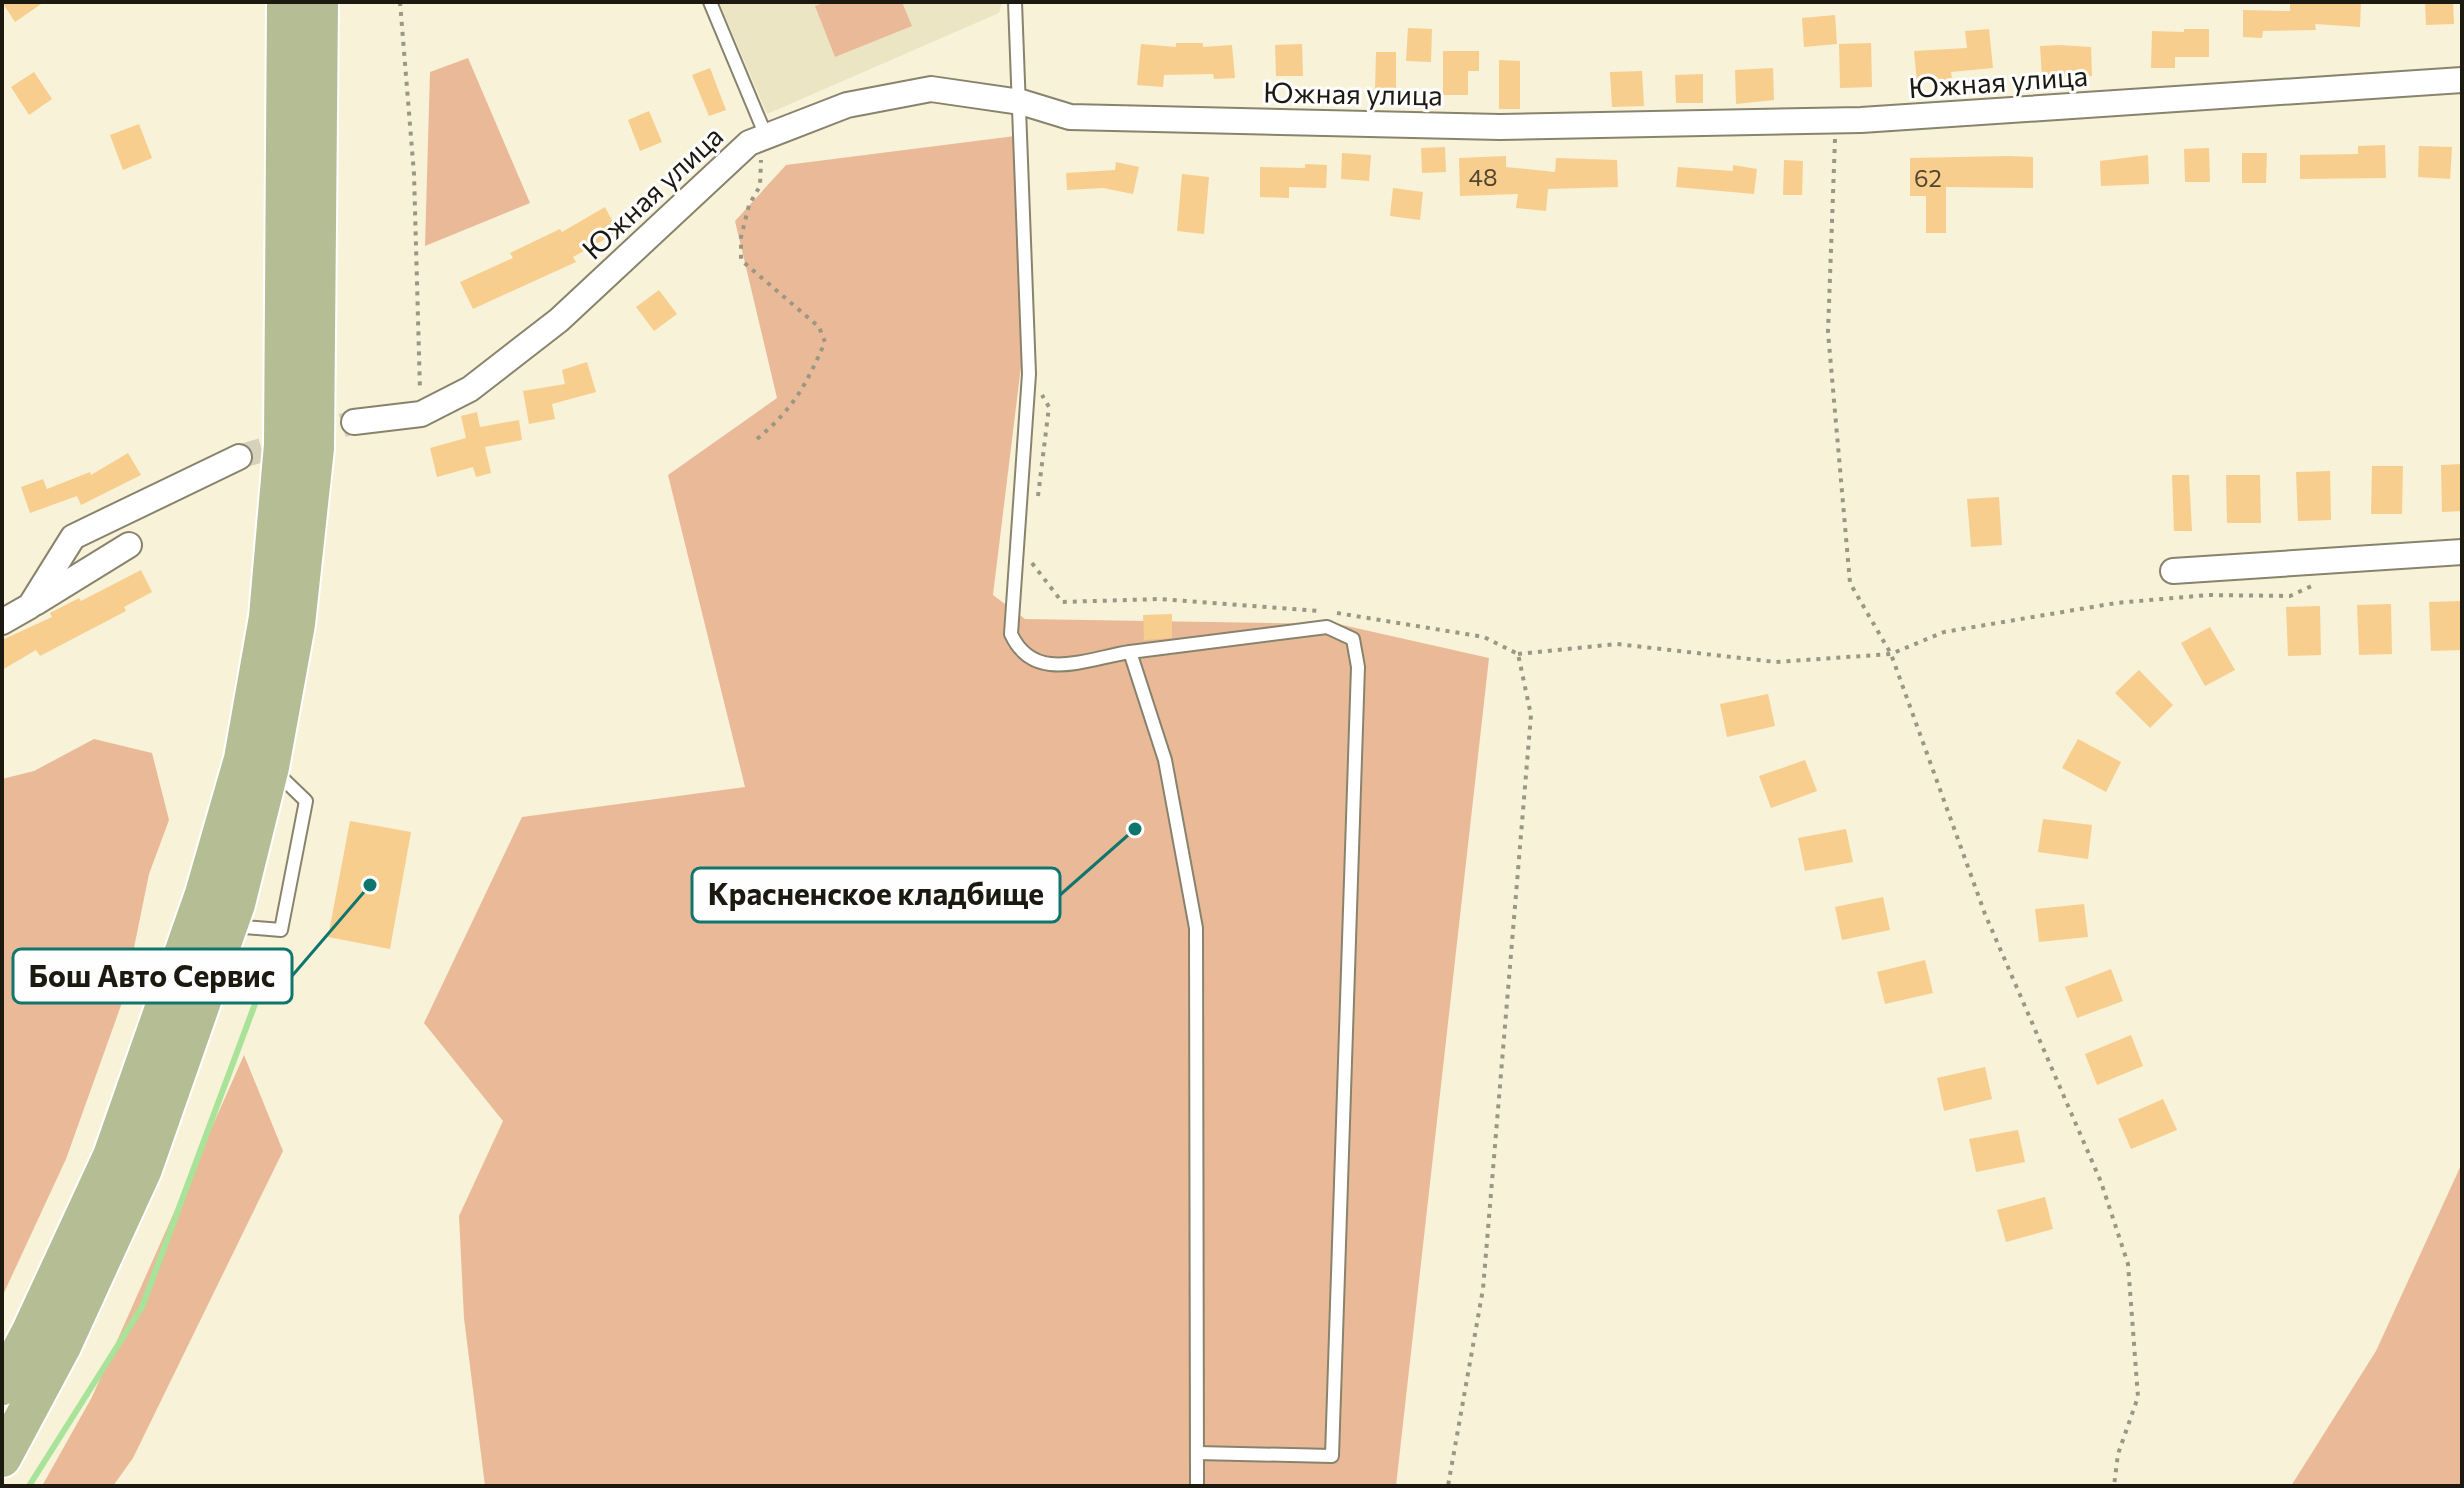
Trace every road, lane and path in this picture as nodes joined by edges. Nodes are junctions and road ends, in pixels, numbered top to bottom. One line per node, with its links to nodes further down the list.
1 (286, 2): 25 (main road)
2 (319, 2): 23 (main road)
3 (400, 2): 10 (path)
4 (710, 2): 9 (lane)
5 (1015, 2): 7 (lane)
6 (2462, 80): 8 (street, Южная улица)
7 (1021, 102): 8 (street, Южная улица); 9 (street, Южная улица); 20 (lane)
8 (1836, 120): 22 (path)
9 (766, 136): 10 (street, Южная улица); 12 (path)
10 (421, 414): 11 (street, Южная улица)
11 (354, 422)
12 (757, 439)
13 (239, 457): 18 (street)
14 (129, 545): 18 (street)
15 (2462, 552): 16 (street)
16 (2173, 571)
17 (2324, 581): 22 (path)
18 (30, 606): 19 (street)
19 (2, 622)
20 (1130, 652): 26 (lane); 26 (lane)
21 (1518, 654): 22 (path)
22 (1891, 654): 29 (path)
23 (270, 767): 24 (main road); 24 (lane)
24 (229, 926): 27 (main road)
25 (2, 1386)
26 (1197, 1453): 28 (lane)
27 (2, 1458)
28 (1197, 1486)
29 (2114, 1486)

